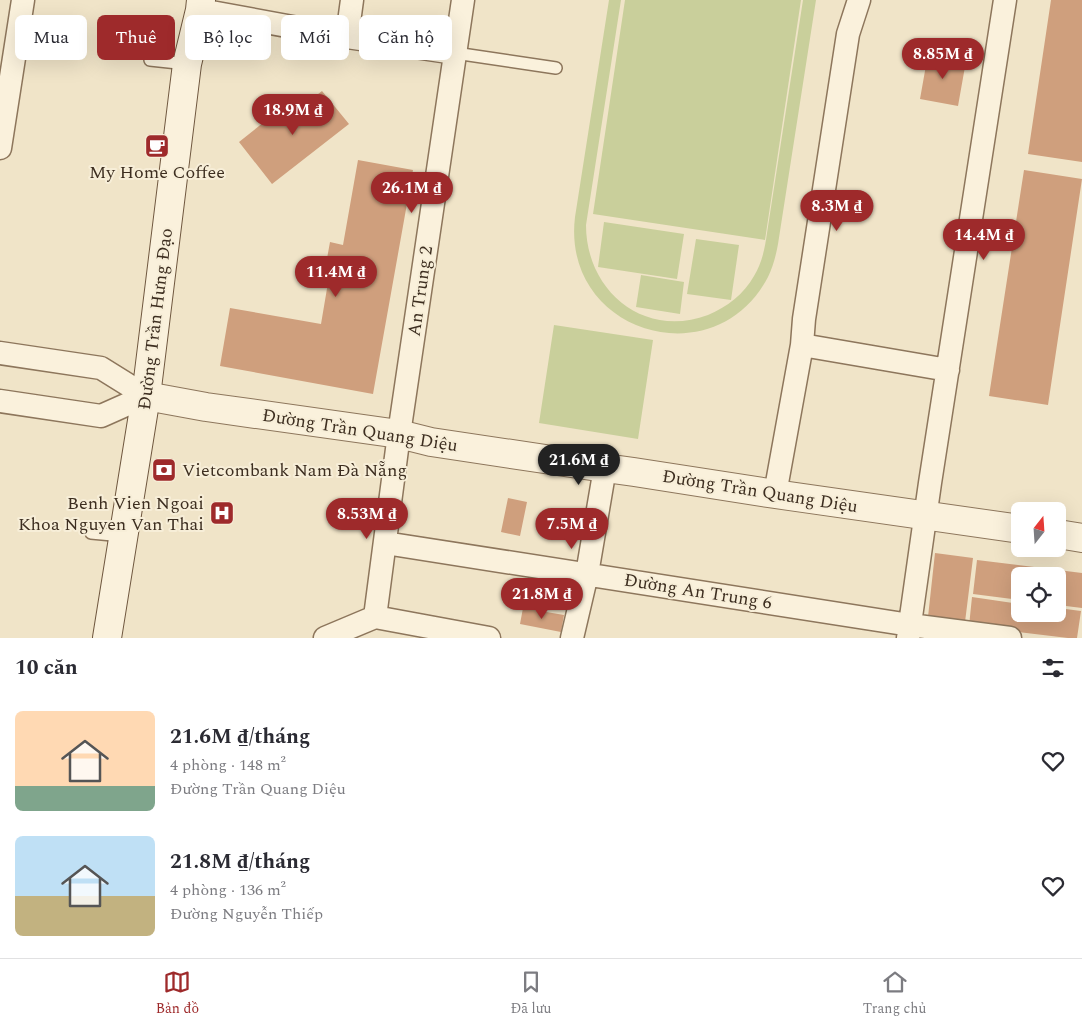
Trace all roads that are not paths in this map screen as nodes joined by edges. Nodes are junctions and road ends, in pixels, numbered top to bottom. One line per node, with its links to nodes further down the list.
1 (23, 0): 14 (street)
2 (352, 0): 7 (street)
3 (462, 0): 10 (street, An Trung 2)
4 (859, 0): 16 (street)
5 (1005, 0): 18 (street)
6 (200, 5): 8 (street); 12 (street, Đường Trần Hưng Đạo)
7 (349, 22)
8 (281, 23)
9 (349, 37): 10 (street)
10 (455, 53): 13 (lane); 21 (street, An Trung 2)
11 (150, 60): 12 (lane)
12 (187, 64): 19 (street, Đường Trần Hưng Đạo)
13 (556, 68)
14 (2, 119): 15 (street)
15 (0, 148)
16 (802, 345): 18 (street); 23 (street)
17 (0, 353): 19 (street)
18 (948, 370): 24 (street)
19 (146, 396): 20 (street); 21 (street, Đường Trần Quang Diệu); 28 (street, Đường Trần Hưng Đạo)
20 (0, 401)
21 (399, 434): 22 (street, Đường Trần Quang Diệu); 30 (street, An Trung 2)
22 (605, 468): 23 (street, Đường Trần Quang Diệu); 31 (street)
23 (775, 494): 24 (street, Đường Trần Quang Diệu)
24 (926, 515): 25 (street, Đường Trần Quang Diệu); 33 (street)
25 (1011, 528)
26 (91, 533): 28 (lane)
27 (1066, 535): 29 (street)
28 (123, 536): 34 (street, Đường Trần Hưng Đạo)
29 (1082, 538)
30 (385, 543): 31 (street, Đường An Trung 6); 32 (street, An Trung 2)
31 (587, 574): 33 (street, Đường An Trung 6); 37 (street)
32 (375, 617): 35 (street); 36 (street)
33 (909, 631): 38 (street, Đường An Trung 6)
34 (107, 638)
35 (324, 638)
36 (489, 638)
37 (572, 638)
38 (1010, 638)

